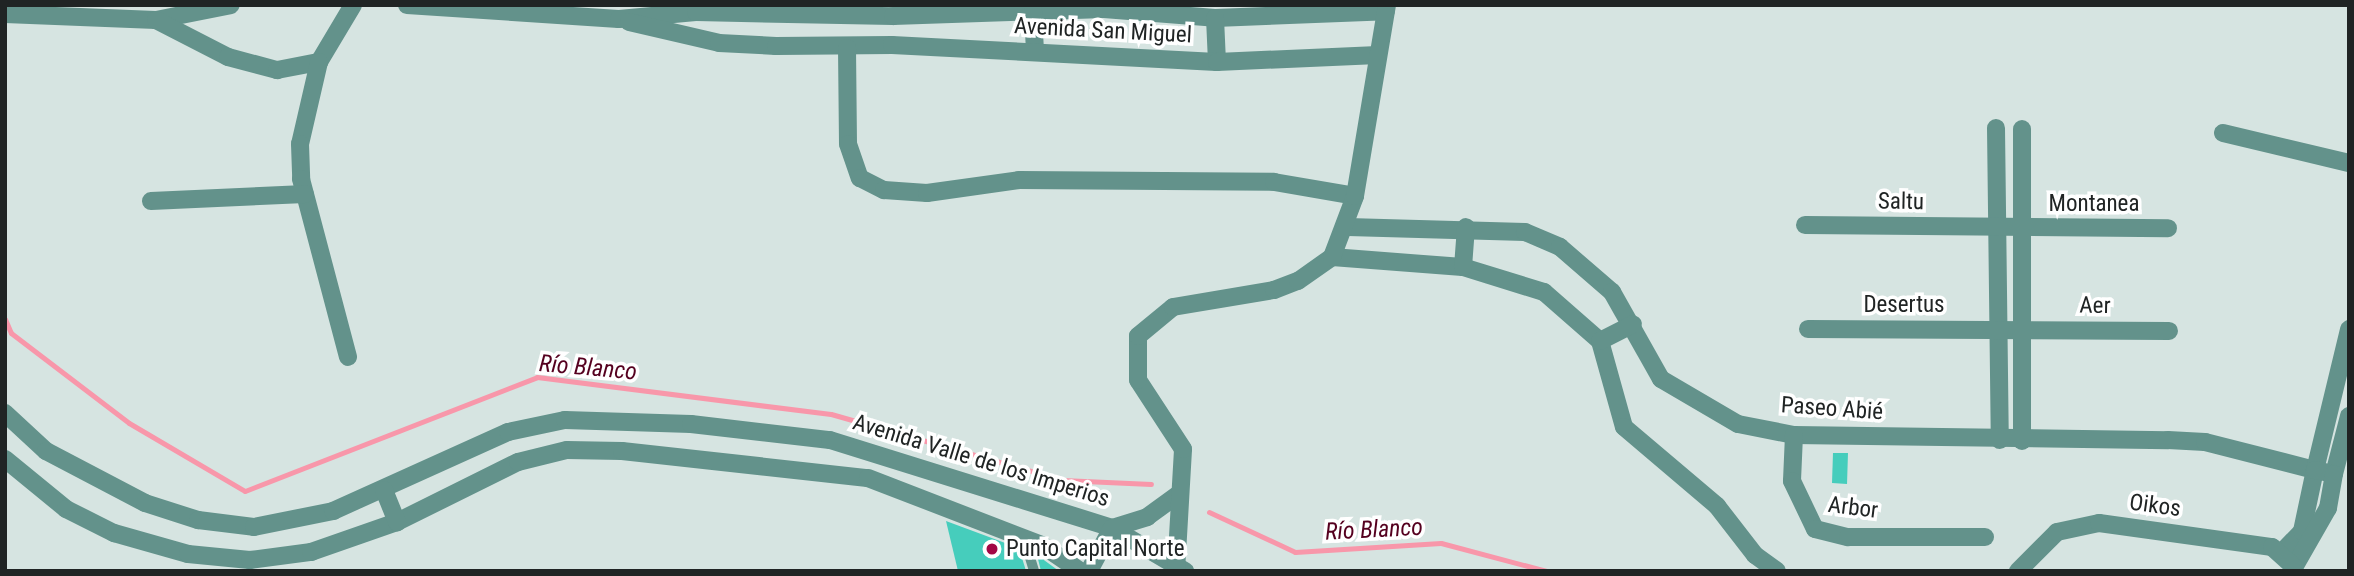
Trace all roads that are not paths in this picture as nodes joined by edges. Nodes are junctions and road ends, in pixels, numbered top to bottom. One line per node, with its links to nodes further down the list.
1 (230, 5): 13 (street)
2 (354, 5): 19 (street)
3 (407, 5): 12 (street, Avenida San Miguel)
4 (1386, 8): 11 (street, Avenida San Miguel); 18 (street)
5 (966, 9): 7 (street, Avenida San Miguel); 10 (street, Avenida San Miguel)
6 (856, 10): 9 (street, Avenida San Miguel); 10 (street, Avenida San Miguel)
7 (1033, 11): 11 (street, Avenida San Miguel); 17 (street)
8 (5, 14): 13 (street)
9 (775, 15): 12 (street, Avenida San Miguel); 15 (street)
10 (894, 16): 14 (street)
11 (1215, 18): 20 (street)
12 (619, 19): 15 (street, Avenida San Miguel)
13 (156, 20): 19 (street)
14 (892, 45): 16 (street, Avenida San Miguel); 17 (street, Avenida San Miguel)
15 (776, 46): 16 (street, Avenida San Miguel)
16 (847, 48): 26 (street)
17 (1035, 52): 20 (street, Avenida San Miguel)
18 (1378, 55): 20 (street, Avenida San Miguel); 26 (street)
19 (319, 62): 25 (street)
20 (1217, 62)
21 (1996, 128): 31 (street)
22 (2022, 129): 32 (street)
23 (2223, 133): 24 (street)
24 (2349, 163)
25 (305, 194): 27 (street); 43 (street)
26 (1355, 196): 29 (street)
27 (151, 201)
28 (1805, 225): 31 (street, Saltu)
29 (1348, 227): 30 (street, Paseo Abié); 34 (street)
30 (1466, 227): 35 (street); 36 (street, Paseo Abié)
31 (1997, 228): 32 (street, Saltu); 38 (street)
32 (2019, 228): 33 (street, Montanea); 39 (street)
33 (2168, 229)
34 (1332, 257): 35 (street); 56 (street)
35 (1463, 267): 42 (street)
36 (1633, 324): 42 (street); 48 (street, Paseo Abié)
37 (1808, 329): 38 (street, Desertus)
38 (2000, 329): 39 (street, Desertus); 49 (street)
39 (2020, 329): 41 (street, Aer); 50 (street)
40 (2349, 329): 44 (street)
41 (2169, 331)
42 (1600, 341): 66 (street)
43 (348, 357)
44 (2343, 372): 53 (street)
45 (5, 413): 55 (street, Avenida Valle de los Imperios)
46 (2349, 416): 54 (street)
47 (623, 420): 51 (street); 55 (street, Avenida Valle de los Imperios); 58 (street, Avenida Valle de los Imperios)
48 (1794, 435): 49 (street, Paseo Abié); 59 (street, Arbor)
49 (2000, 440): 50 (street, Paseo Abié)
50 (2022, 441): 53 (street, Paseo Abié)
51 (622, 451): 57 (street); 60 (street)
52 (5, 459): 57 (street)
53 (2315, 470): 54 (street, Paseo Abié); 61 (street)
54 (2334, 474): 61 (street)
55 (384, 490): 57 (street)
56 (1177, 495): 58 (street); 62 (street)
57 (397, 522)
58 (1112, 528): 62 (street, Avenida Valle de los Imperios); 65 (street)
59 (1985, 537)
60 (1024, 538): 63 (lane); 64 (street)
61 (2289, 563): 67 (street, Oikos)
62 (1179, 569)
63 (1034, 571)
64 (1080, 571)
65 (1089, 571)
66 (1777, 571)
67 (2018, 571)

